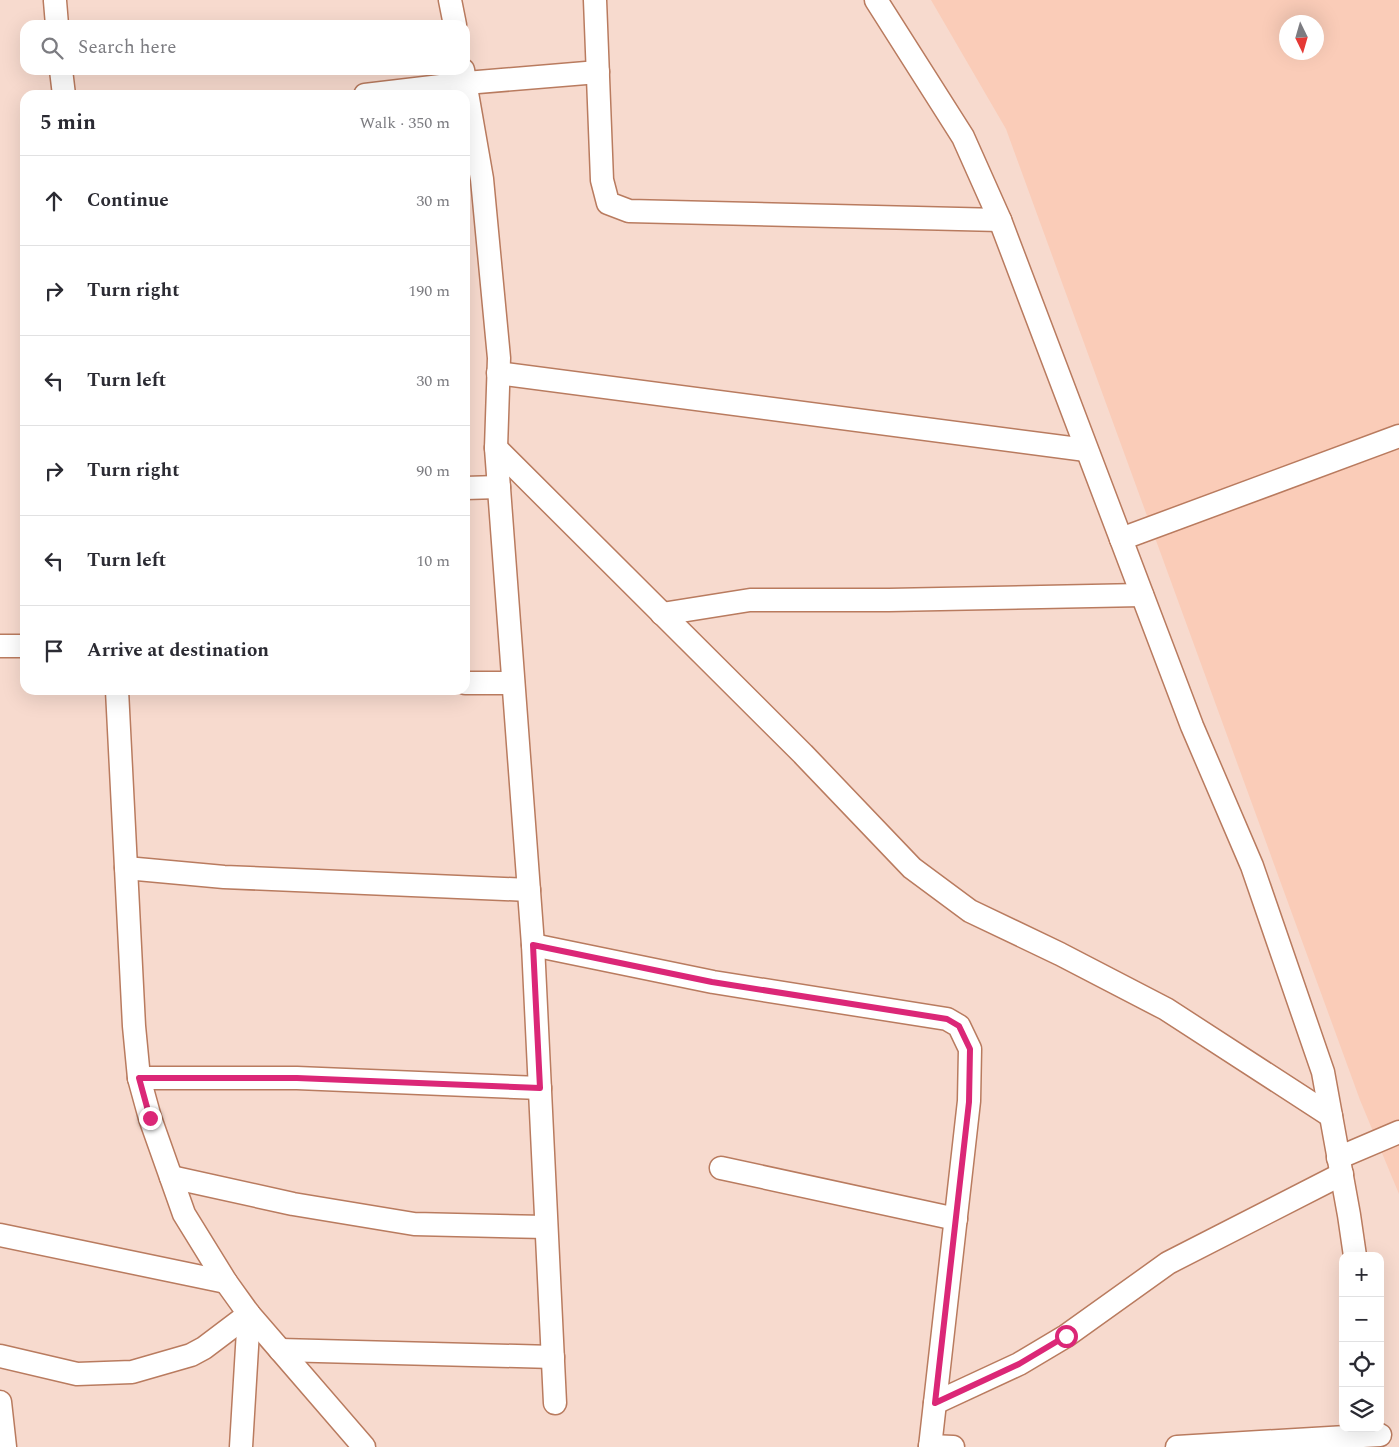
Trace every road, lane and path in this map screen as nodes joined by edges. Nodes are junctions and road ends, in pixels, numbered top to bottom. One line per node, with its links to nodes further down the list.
1 (450, 0): 6 (street)
2 (595, 0): 7 (street)
3 (876, 0): 14 (street)
4 (55, 1): 5 (street)
5 (57, 20)
6 (454, 20)
7 (598, 72): 9 (street); 14 (street)
8 (62, 75): 10 (street)
9 (464, 76): 11 (street); 12 (street)
10 (63, 90)
11 (391, 90)
12 (466, 90)
13 (470, 111): 15 (street)
14 (1000, 220): 18 (street)
15 (498, 373): 17 (street); 18 (street)
16 (1399, 436): 21 (street)
17 (496, 448): 19 (street); 23 (street)
18 (1086, 450): 21 (street)
19 (498, 487): 20 (street); 27 (street)
20 (470, 488)
21 (1120, 539): 22 (street)
22 (1142, 595): 23 (street); 34 (street)
23 (662, 614): 34 (street)
24 (0, 646): 25 (street)
25 (20, 646)
26 (470, 683): 27 (street)
27 (513, 683): 30 (street)
28 (117, 695): 29 (street)
29 (126, 868): 30 (street); 32 (street)
30 (529, 890): 31 (street)
31 (533, 945): 33 (street); 39 (street)
32 (139, 1078): 33 (street); 38 (street)
33 (540, 1088): 40 (street)
34 (1331, 1116): 36 (street)
35 (1399, 1132): 36 (street)
36 (1340, 1166): 42 (street); 50 (street)
37 (721, 1168): 39 (street)
38 (170, 1177): 40 (street); 43 (street)
39 (956, 1219): 50 (street)
40 (546, 1227): 47 (street)
41 (0, 1235): 43 (street)
42 (1354, 1252)
43 (226, 1282): 44 (street)
44 (249, 1314): 45 (street); 46 (street); 53 (street)
45 (280, 1350): 47 (street); 54 (street)
46 (0, 1356)
47 (553, 1357): 49 (street)
48 (0, 1402): 52 (street)
49 (555, 1403)
50 (935, 1403): 55 (street)
51 (1383, 1437): 57 (street)
52 (5, 1447)
53 (241, 1447)
54 (364, 1447)
55 (930, 1447): 56 (street)
56 (953, 1447)
57 (1178, 1447)

